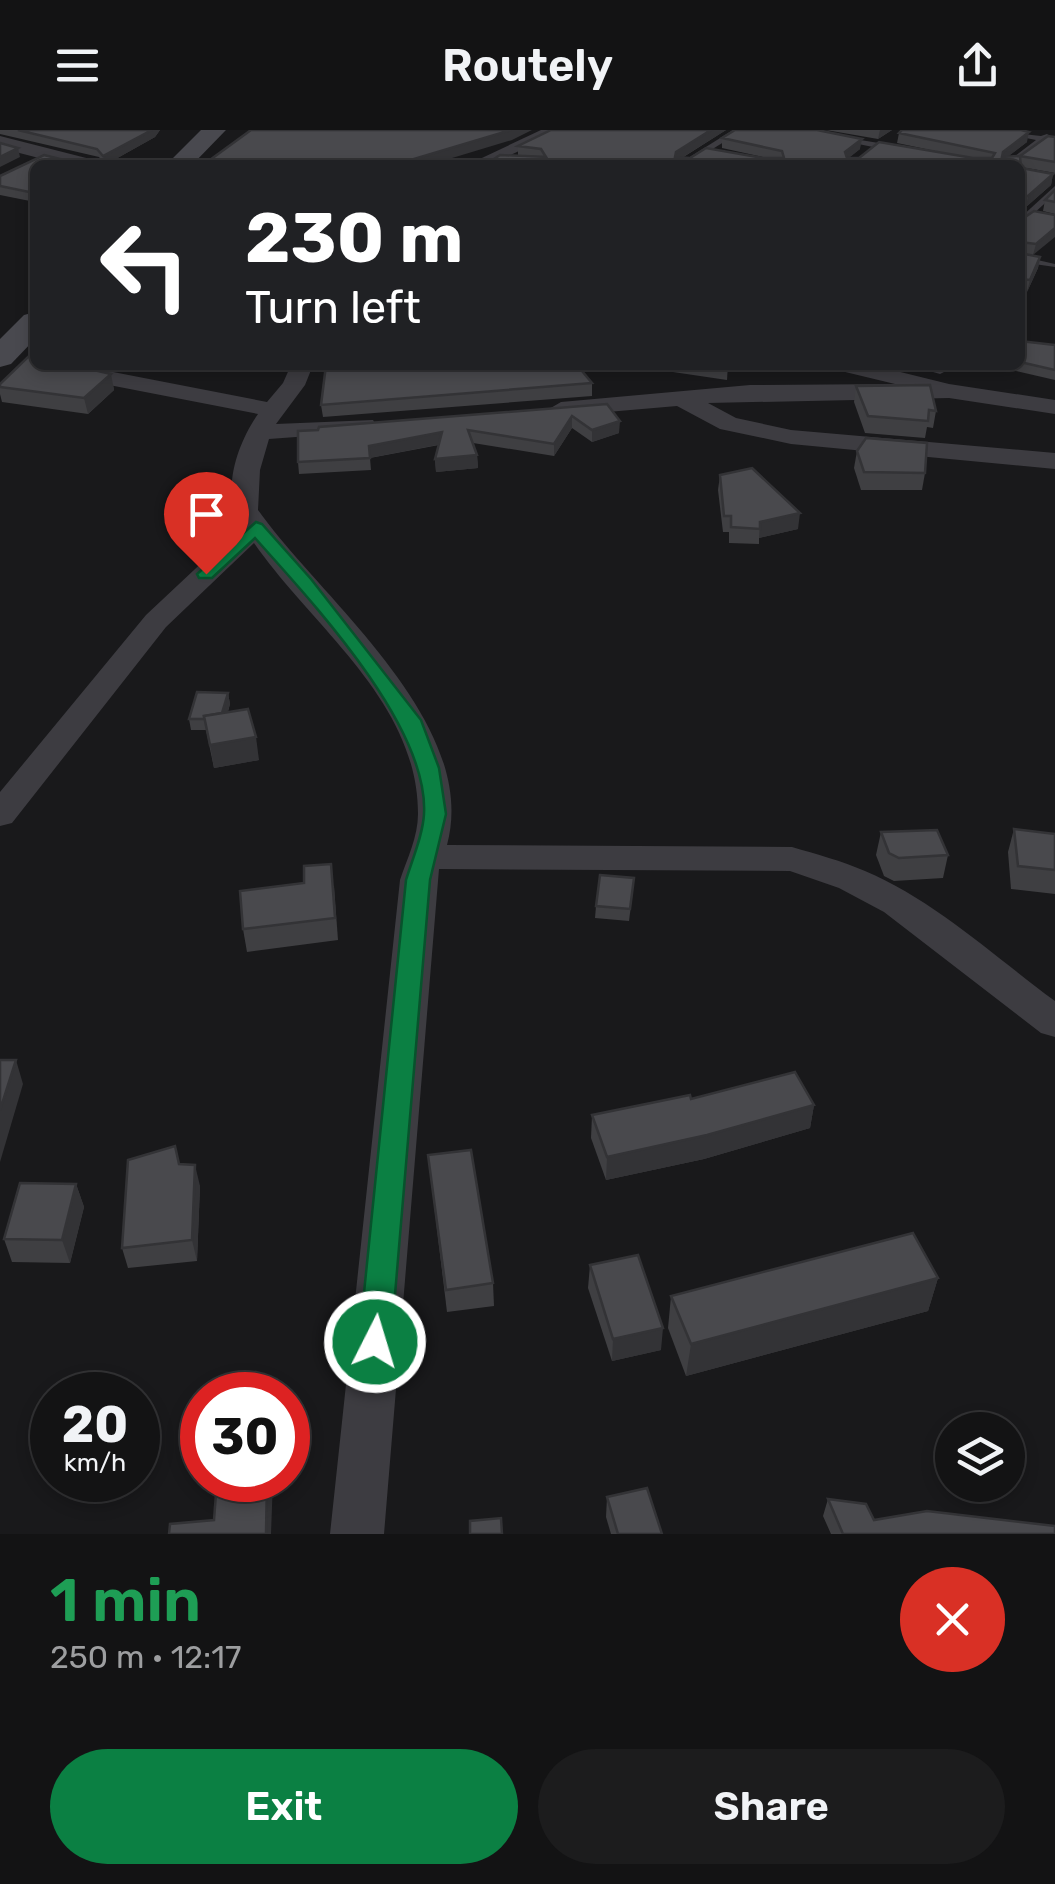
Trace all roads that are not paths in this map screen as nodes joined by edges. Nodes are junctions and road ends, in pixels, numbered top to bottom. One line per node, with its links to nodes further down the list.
1 (214, 130): 18 (main road)
2 (555, 130): 19 (street)
3 (739, 130): 11 (lane)
4 (991, 130): 8 (lane)
5 (824, 136): 10 (lane)
6 (1055, 137): 8 (lane)
7 (892, 138): 10 (lane)
8 (1040, 138): 21 (lane)
9 (0, 142): 13 (street)
10 (878, 145): 12 (lane); 15 (lane)
11 (704, 151): 14 (lane); 20 (lane)
12 (916, 152)
13 (48, 154): 16 (street); 17 (street)
14 (721, 154)
15 (863, 155)
16 (36, 160)
17 (71, 160)
18 (183, 160)
19 (495, 160)
20 (689, 160)
21 (1013, 160)
22 (30, 163): 23 (street)
23 (16, 170)
24 (1055, 188): 25 (lane)
25 (1025, 215)
26 (1025, 217): 27 (lane)
27 (1042, 218)
28 (1025, 261): 29 (lane)
29 (1051, 266)
30 (30, 325): 31 (main road)
31 (0, 357): 32 (street)
32 (30, 363)
33 (62, 370): 41 (street)
34 (301, 370): 41 (street)
35 (876, 370): 37 (street)
36 (924, 370): 37 (lane)
37 (944, 381): 38 (street); 39 (street)
38 (681, 398): 40 (street); 43 (street)
39 (1055, 407)
40 (530, 412)
41 (266, 421): 42 (street); 44 (street)
42 (380, 424)
43 (1055, 461)
44 (256, 528): 45 (street); 46 (street)
45 (0, 815)
46 (424, 856): 47 (street); 48 (street)
47 (1055, 1022)
48 (357, 1534)

